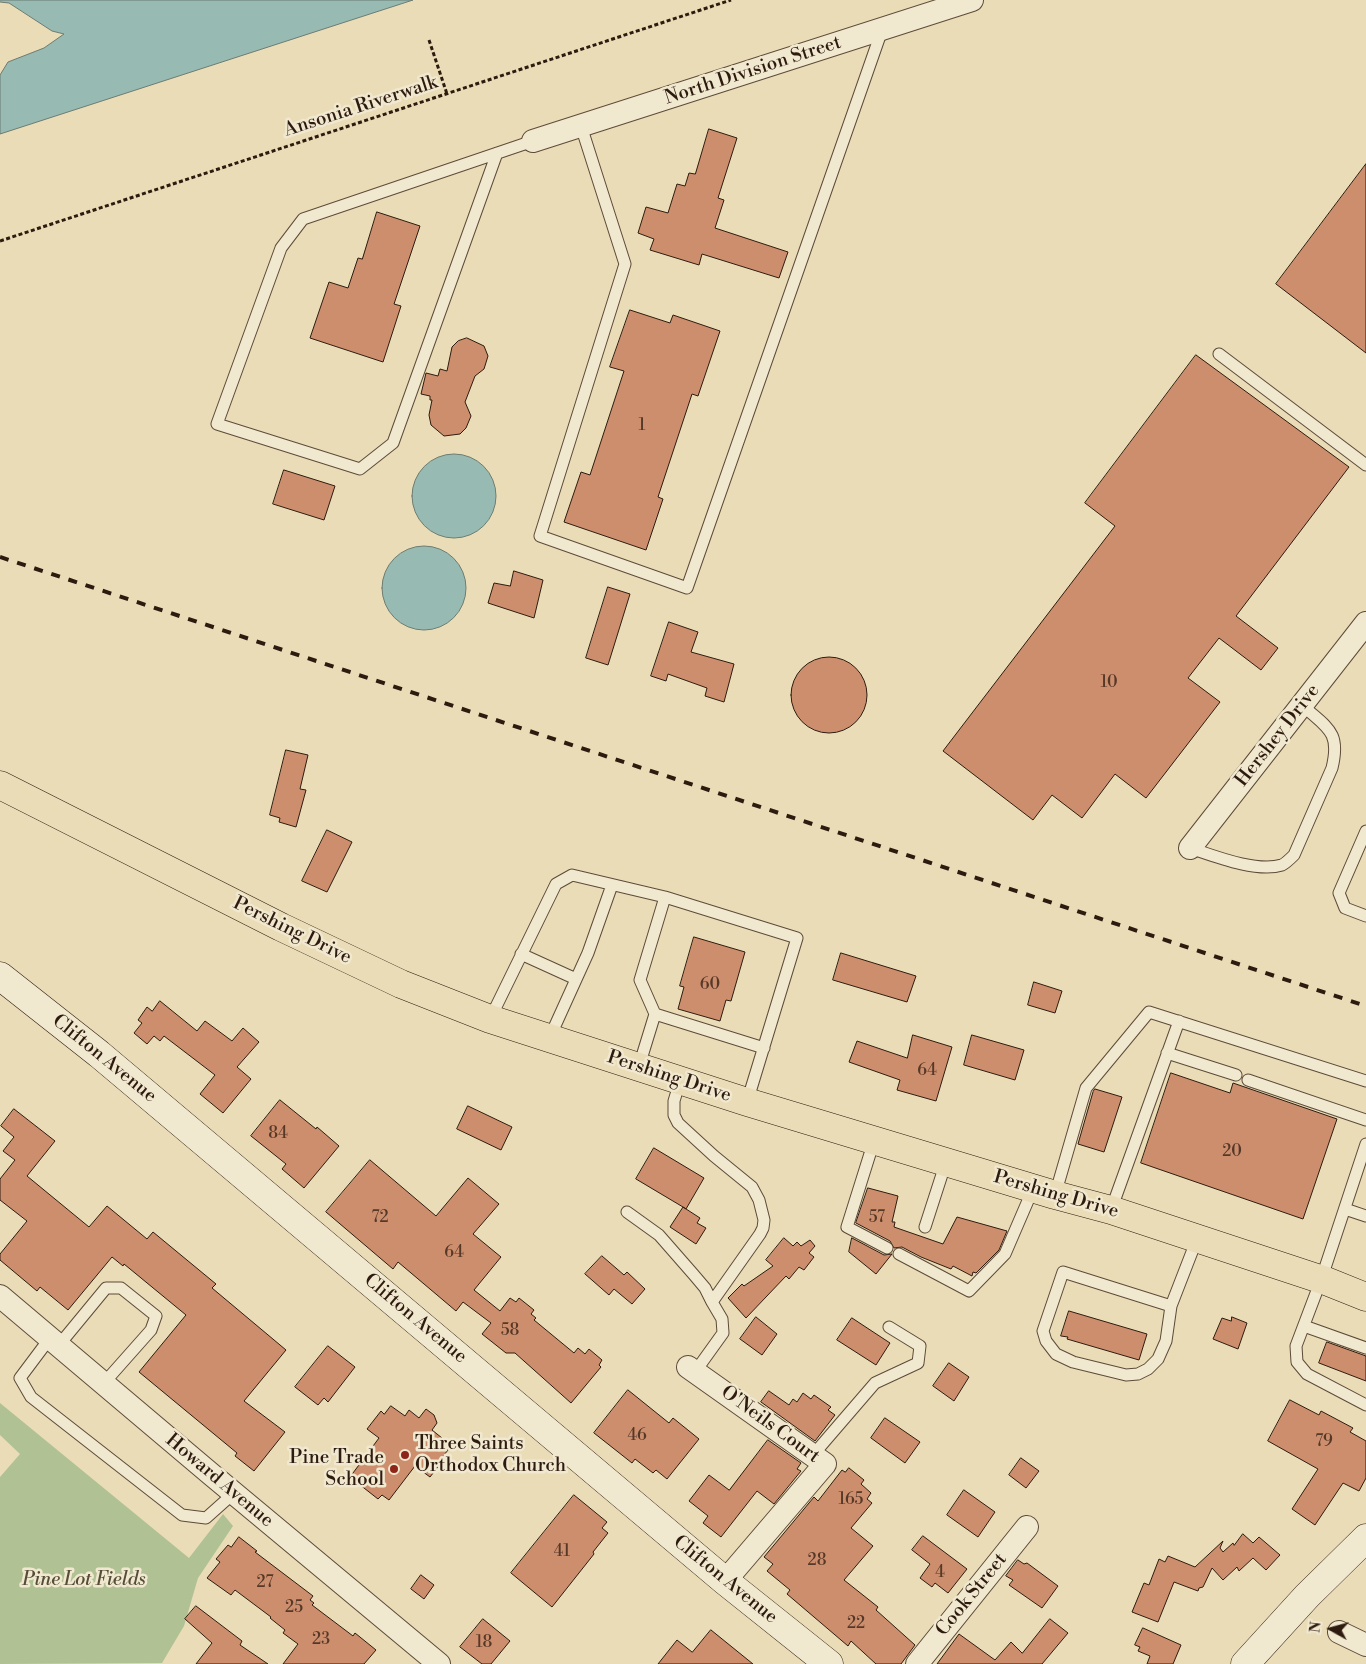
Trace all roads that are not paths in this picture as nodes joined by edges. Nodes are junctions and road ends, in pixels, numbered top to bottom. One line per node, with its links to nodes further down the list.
1 (972, 0): 2 (street, North Division Street)
2 (882, 30): 3 (street, North Division Street); 3 (lane)
3 (581, 126): 4 (street, North Division Street)
4 (533, 141): 5 (lane)
5 (497, 153): 5 (lane)
6 (1219, 354): 7 (lane)
7 (1366, 465)
8 (1366, 623): 9 (street, Hershey Drive)
9 (1302, 705): 12 (street, Hershey Drive); 12 (lane)
10 (0, 785): 20 (main road, Pershing Drive)
11 (1366, 831): 15 (lane)
12 (1190, 848)
13 (612, 885): 14 (lane); 16 (lane); 18 (lane)
14 (665, 898): 19 (lane); 23 (lane)
15 (1366, 916)
16 (521, 954): 18 (lane); 20 (lane)
17 (0, 976): 60 (main road, Clifton Avenue)
18 (576, 979): 22 (lane)
19 (655, 1014): 23 (lane); 25 (lane)
20 (490, 1019): 22 (main road, Pershing Drive)
21 (1178, 1021): 24 (lane); 29 (lane); 35 (lane)
22 (549, 1039): 25 (main road, Pershing Drive)
23 (764, 1048): 30 (lane)
24 (1167, 1053): 26 (lane); 37 (lane)
25 (639, 1066): 28 (main road, Pershing Drive)
26 (1236, 1075)
27 (1248, 1080): 31 (lane)
28 (680, 1081): 30 (main road, Pershing Drive); 47 (lane)
29 (1366, 1081)
30 (747, 1102): 32 (main road, Pershing Drive)
31 (1366, 1120)
32 (874, 1140): 34 (main road, Pershing Drive); 42 (lane)
33 (1366, 1144): 36 (lane)
34 (946, 1162): 35 (main road, Pershing Drive); 40 (lane)
35 (1044, 1192): 37 (main road, Pershing Drive); 43 (lane)
36 (1345, 1209): 39 (lane); 44 (lane)
37 (1111, 1210): 41 (main road, Pershing Drive)
38 (627, 1212): 47 (lane)
39 (1366, 1216)
40 (925, 1227)
41 (1197, 1238): 44 (main road, Pershing Drive); 48 (lane)
42 (887, 1248)
43 (899, 1254)
44 (1321, 1280): 46 (main road, Pershing Drive); 49 (lane)
45 (0, 1296): 51 (street, Howard Avenue)
46 (1366, 1297)
47 (712, 1302): 53 (lane)
48 (1171, 1306): 48 (lane)
49 (1304, 1326): 52 (lane); 55 (lane)
50 (889, 1327): 56 (lane)
51 (54, 1341): 54 (street, Howard Avenue); 54 (lane); 57 (lane)
52 (1366, 1348)
53 (692, 1369): 56 (street, O'Neils Court)
54 (104, 1383): 57 (street, Howard Avenue)
55 (1366, 1405)
56 (813, 1456): 60 (street, O'Neils Court)
57 (234, 1494): 63 (street, Howard Avenue)
58 (1027, 1526): 65 (street, Cook Street)
59 (1366, 1538): 66 (main road)
60 (725, 1581): 64 (main road, Clifton Avenue)
61 (1339, 1632): 62 (street)
62 (1366, 1645)
63 (439, 1664)
64 (828, 1664)
65 (916, 1664)
66 (1246, 1664)

